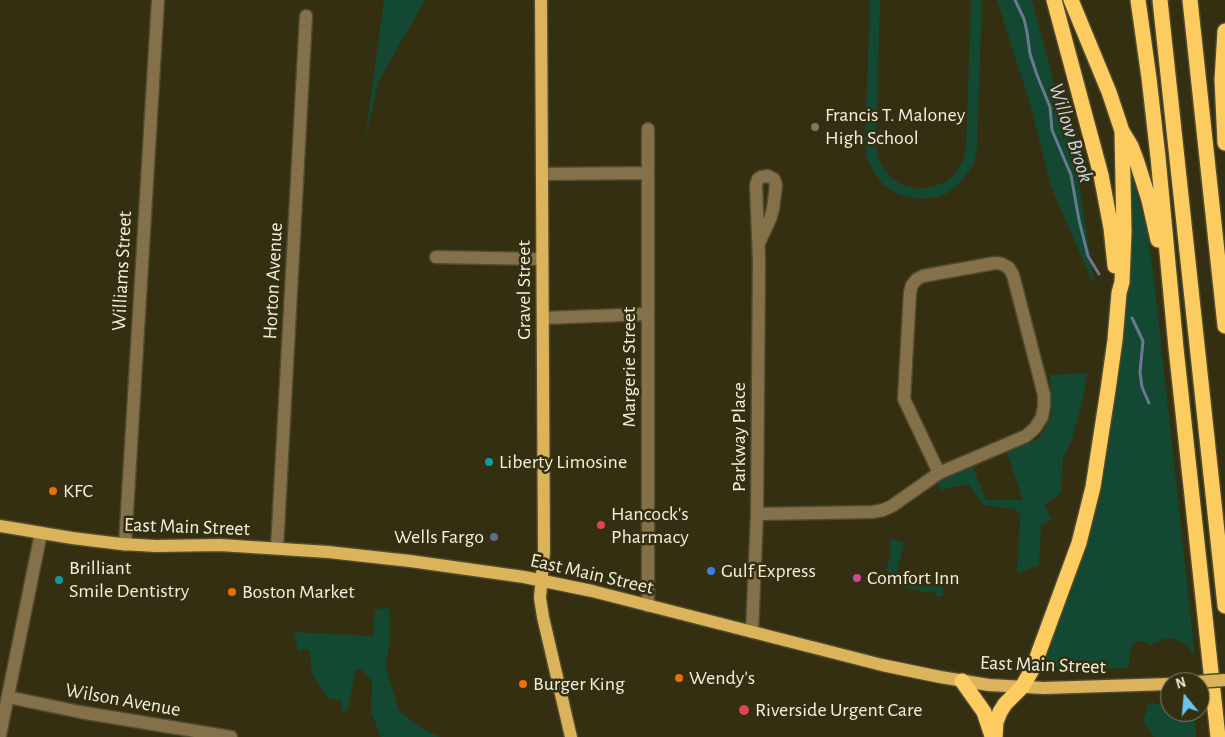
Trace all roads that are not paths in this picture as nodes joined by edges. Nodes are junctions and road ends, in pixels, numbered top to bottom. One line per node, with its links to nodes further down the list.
1 (158, 0): 27 (street, Williams Street)
2 (540, 0): 14 (main road, Gravel Street)
3 (1054, 0): 18 (highway)
4 (1071, 0): 11 (highway)
5 (1138, 0): 20 (highway)
6 (1160, 0): 31 (highway)
7 (1190, 0): 22 (highway)
8 (306, 16): 28 (street, Horton Avenue)
9 (1225, 31): 12 (highway)
10 (648, 129): 13 (street, Margerie Street)
11 (1122, 131): 18 (highway); 20 (highway)
12 (1225, 143)
13 (648, 173): 14 (street); 19 (street, Margerie Street)
14 (542, 174): 17 (main road, Gravel Street)
15 (758, 243): 24 (street, Parkway Place)
16 (436, 257): 17 (street)
17 (542, 259): 21 (main road, Gravel Street)
18 (1119, 293): 37 (highway)
19 (648, 314): 21 (street); 30 (street, Margerie Street)
20 (1173, 314): 43 (highway)
21 (543, 318): 29 (main road, Gravel Street)
22 (1225, 326)
23 (939, 473): 23 (street); 24 (street)
24 (758, 514): 32 (street, Parkway Place)
25 (0, 526): 26 (main road, East Main Street)
26 (42, 533): 27 (main road, East Main Street); 38 (street)
27 (125, 545): 28 (main road, East Main Street)
28 (277, 548): 29 (main road, East Main Street)
29 (541, 580): 30 (main road, East Main Street); 41 (main road, Gravel Street)
30 (648, 606): 32 (main road, East Main Street)
31 (1225, 606)
32 (752, 632): 34 (main road, East Main Street)
33 (1225, 680): 35 (main road, bridge)
34 (962, 681): 37 (main road, East Main Street); 42 (highway)
35 (1210, 681)
36 (1160, 684): 37 (main road, East Main Street)
37 (1022, 687): 42 (highway)
38 (8, 697): 39 (street); 40 (street, Wilson Avenue)
39 (0, 736)
40 (231, 737)
41 (571, 737)
42 (994, 737)
43 (1218, 737)

